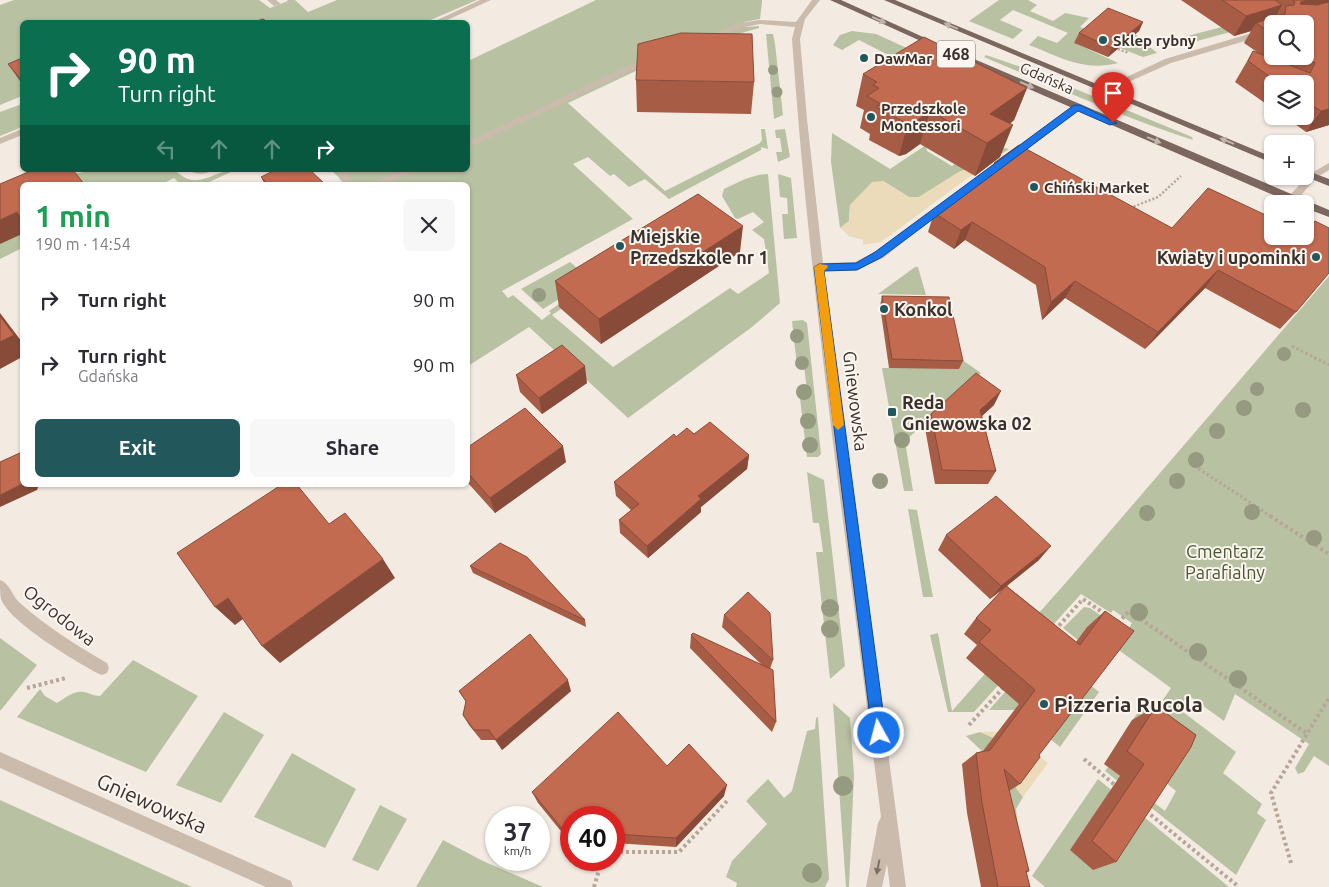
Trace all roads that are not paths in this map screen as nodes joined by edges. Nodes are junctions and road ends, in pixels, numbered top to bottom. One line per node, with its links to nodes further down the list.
1 (487, 0): 5 (street)
2 (816, 0): 6 (street, Gniewowska)
3 (834, 0): 9 (main road, 468, one-way to 9)
4 (888, 0): 12 (main road, Gdańska / 468, one-way to 4)
5 (442, 20)
6 (799, 25): 8 (street); 29 (street, Gniewowska)
7 (1264, 28): 12 (street)
8 (691, 43)
9 (943, 48)
10 (665, 52): 16 (street)
11 (952, 52): 13 (main road, Gdańska / 468, one-way to 13)
12 (1104, 90): 17 (main road, Gdańska / 468, one-way to 12)
13 (1077, 107): 18 (street); 25 (main road, Gdańska / 468, one-way to 25)
14 (20, 133): 15 (street)
15 (0, 141)
16 (470, 144)
17 (1264, 157)
18 (1007, 161)
19 (1329, 166): 21 (street)
20 (407, 172): 23 (street)
21 (1314, 173)
22 (1314, 177): 24 (main road)
23 (382, 182)
24 (1329, 183)
25 (1283, 195)
26 (953, 200): 29 (street)
27 (1314, 208): 28 (main road, Gdańska / 468)
28 (1329, 214)
29 (819, 267): 33 (street, Gniewowska)
30 (0, 586): 31 (street, Ogrodowa)
31 (102, 668)
32 (0, 760): 34 (street, Gniewowska)
33 (888, 813): 35 (street, Gniewowska, one-way to 35); 36 (street, Gniewowska)
34 (285, 887)
35 (874, 887)
36 (898, 887)

